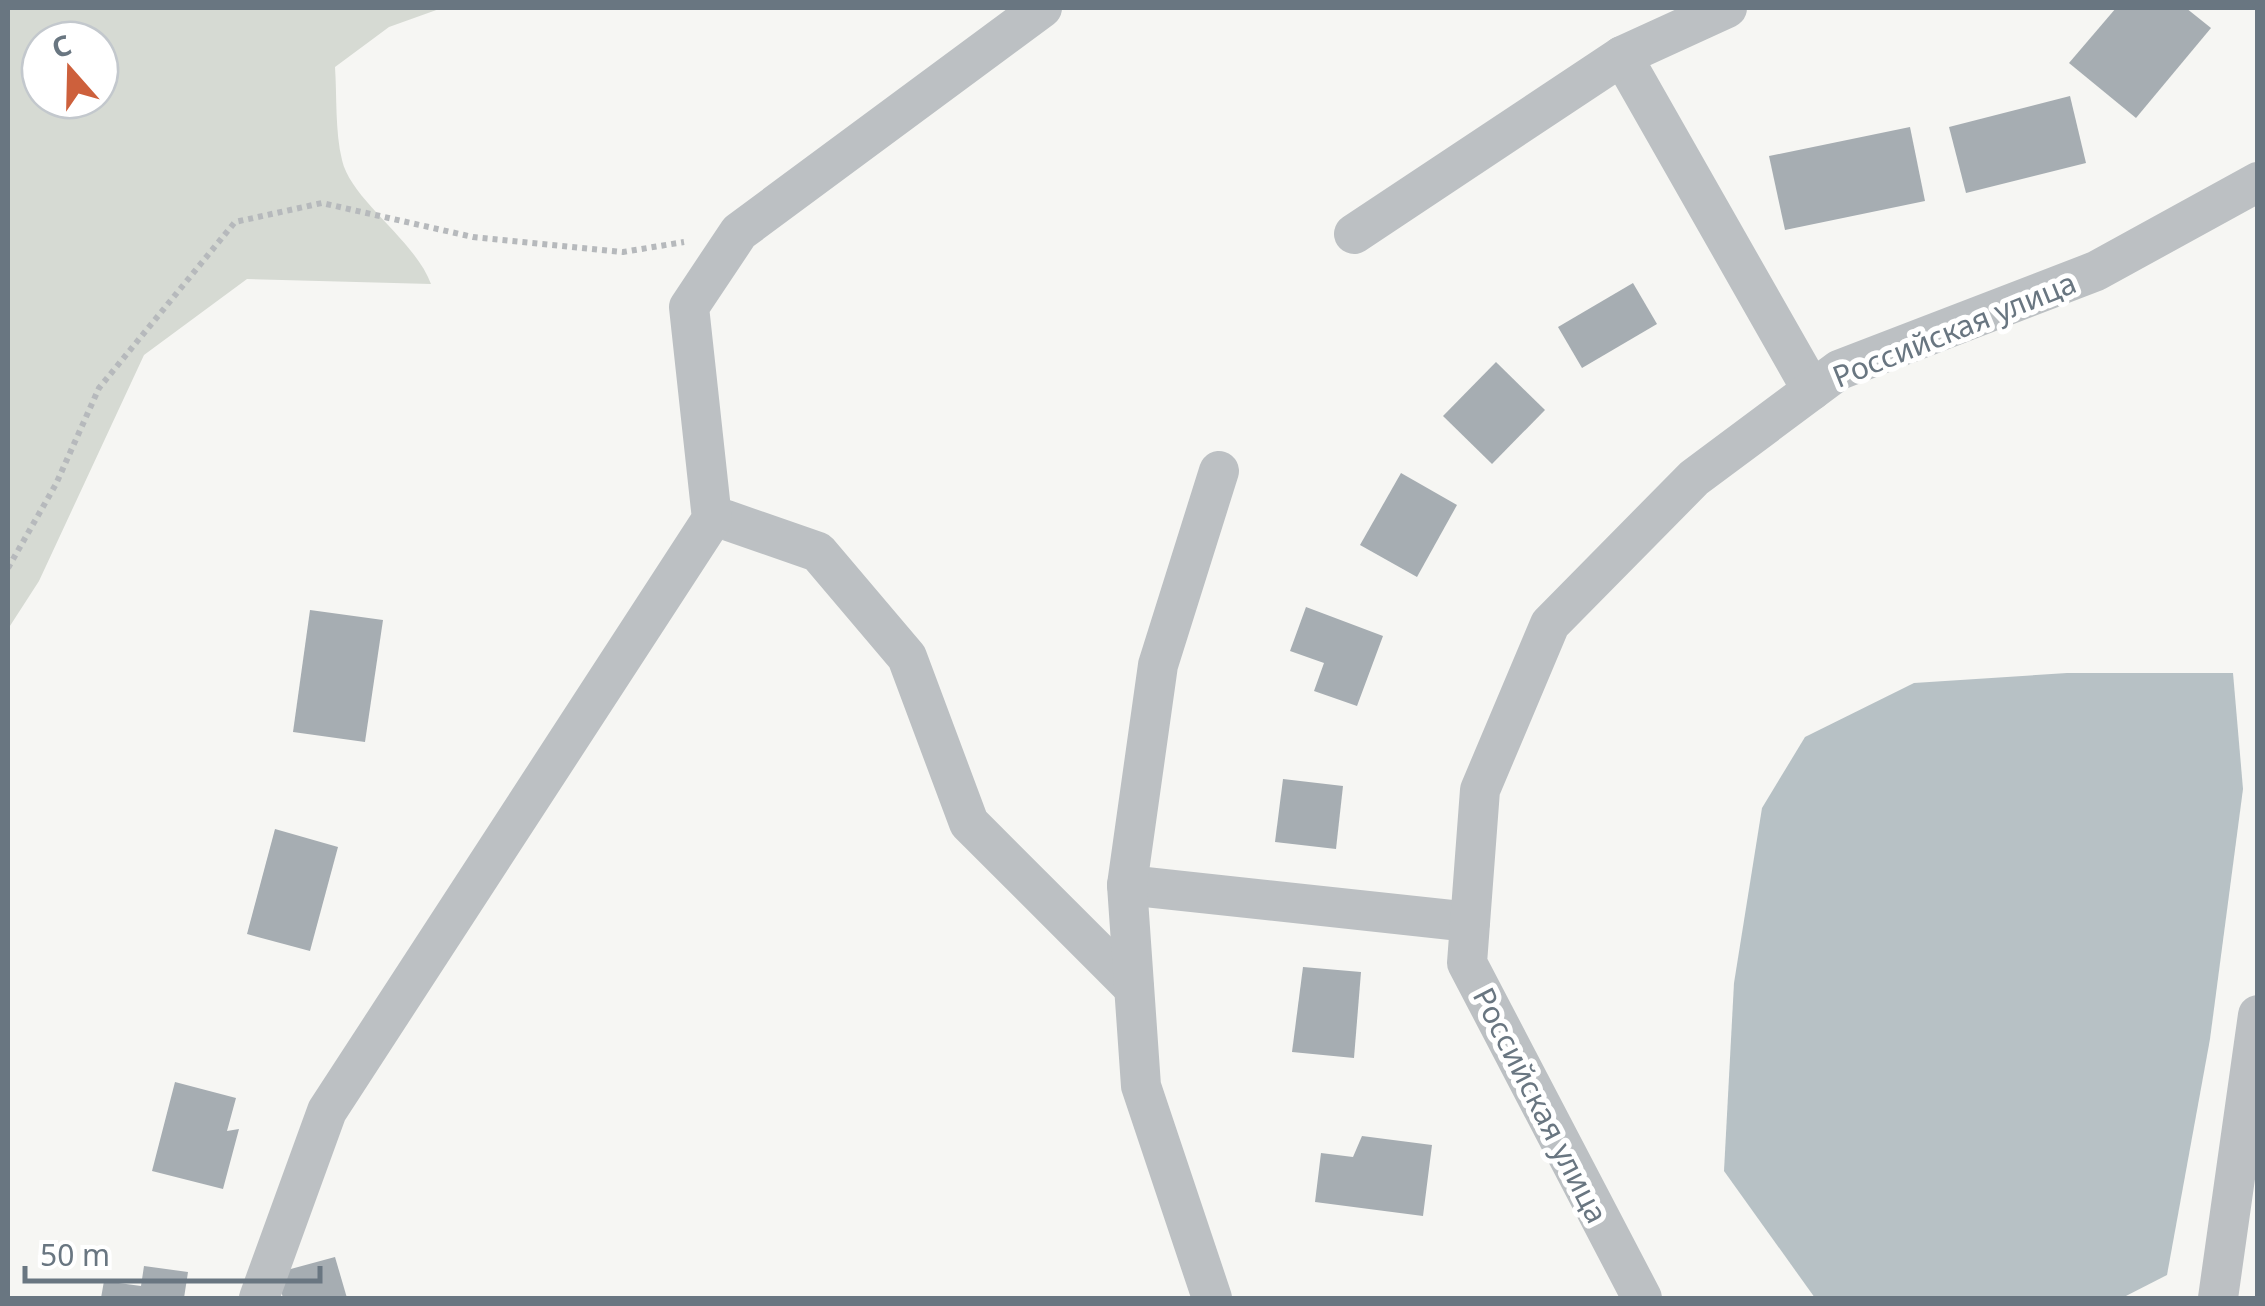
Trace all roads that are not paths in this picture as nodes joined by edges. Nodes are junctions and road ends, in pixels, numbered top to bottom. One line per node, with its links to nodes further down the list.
1 (1042, 8): 8 (street)
2 (1727, 8): 3 (street)
3 (1622, 56): 5 (street); 6 (street)
4 (2258, 182): 6 (street, Российская улица)
5 (1354, 234)
6 (1812, 390): 10 (street, Российская улица)
7 (1219, 471): 9 (street)
8 (712, 520): 11 (street); 13 (street)
9 (1127, 885): 10 (street); 11 (street)
10 (1470, 922): 15 (street, Российская улица)
11 (1134, 988): 14 (street)
12 (2258, 1014): 16 (street)
13 (259, 1298)
14 (1212, 1298)
15 (1642, 1298)
16 (2218, 1298)

